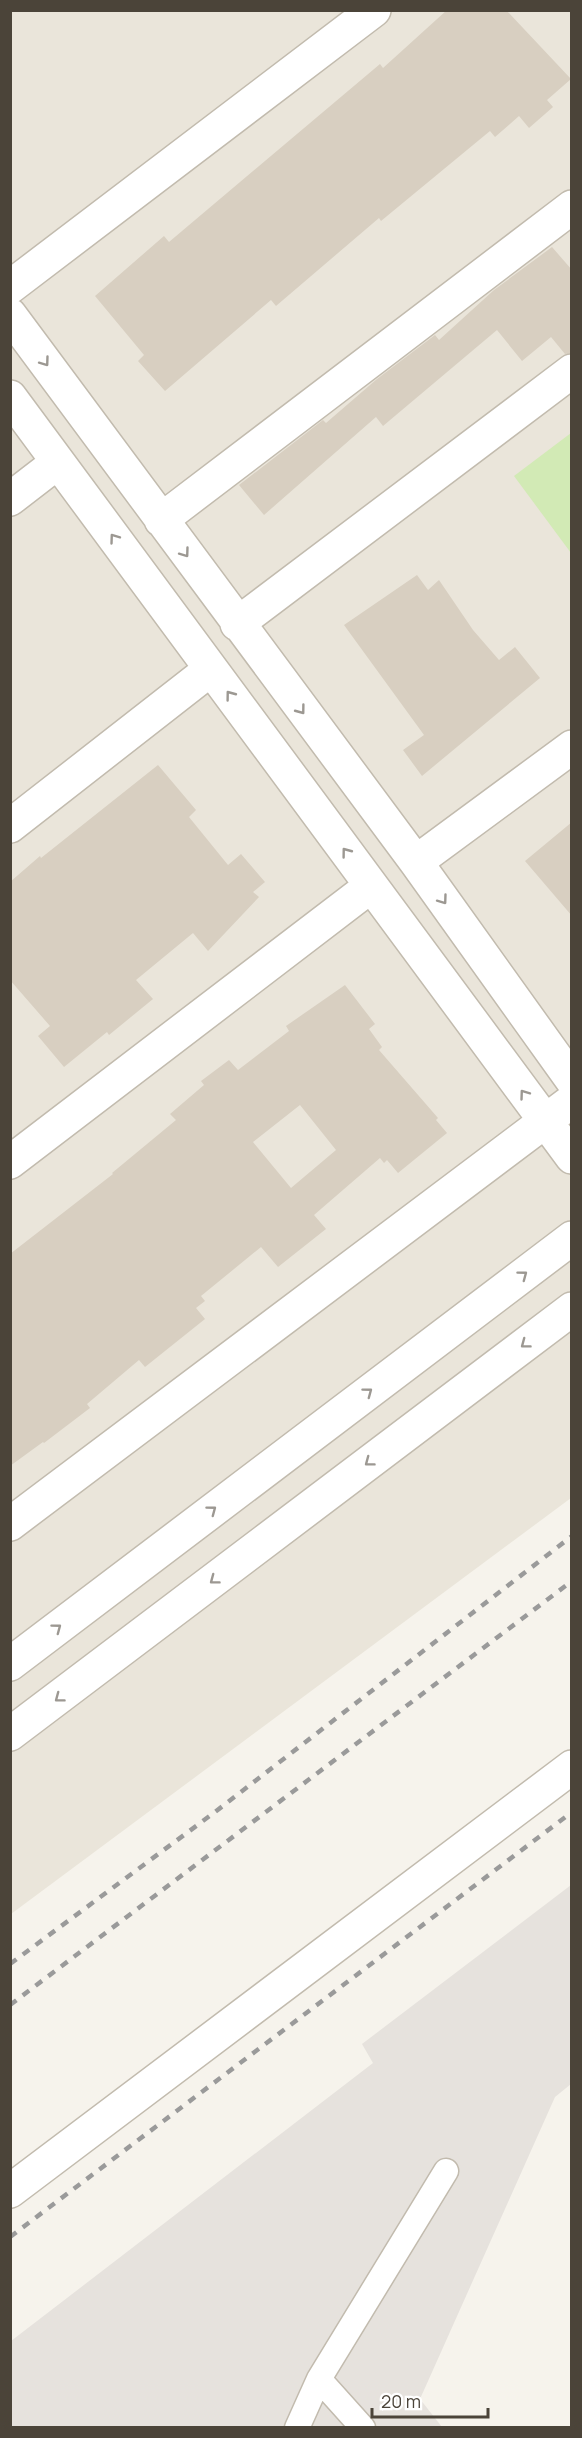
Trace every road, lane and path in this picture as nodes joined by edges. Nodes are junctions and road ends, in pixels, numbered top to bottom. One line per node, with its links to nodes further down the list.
1 (374, 10): 3 (street)
2 (572, 207): 9 (street)
3 (10, 287)
4 (10, 315): 9 (street, one-way to 9)
5 (572, 370): 10 (street)
6 (10, 397): 7 (street)
7 (58, 462): 8 (street); 11 (street, one-way to 7)
8 (10, 499)
9 (161, 520): 10 (street, one-way to 10)
10 (237, 624): 14 (street, one-way to 14)
11 (211, 669): 13 (street); 15 (street, one-way to 11)
12 (572, 747): 14 (street)
13 (10, 826)
14 (416, 862): 16 (street, one-way to 16)
15 (371, 886): 18 (street, one-way to 15); 20 (street)
16 (572, 1080)
17 (572, 1101): 18 (street)
18 (544, 1121): 19 (street); 23 (street)
19 (572, 1157)
20 (10, 1162)
21 (572, 1238): 24 (street, one-way to 21)
22 (572, 1309): 25 (street, one-way to 25)
23 (10, 1524)
24 (10, 1664)
25 (10, 1734)
26 (572, 1767): 28 (street)
27 (446, 2171): 29 (lane)
28 (10, 2191)
29 (319, 2379): 30 (lane); 31 (lane)
30 (297, 2427)
31 (363, 2427)

